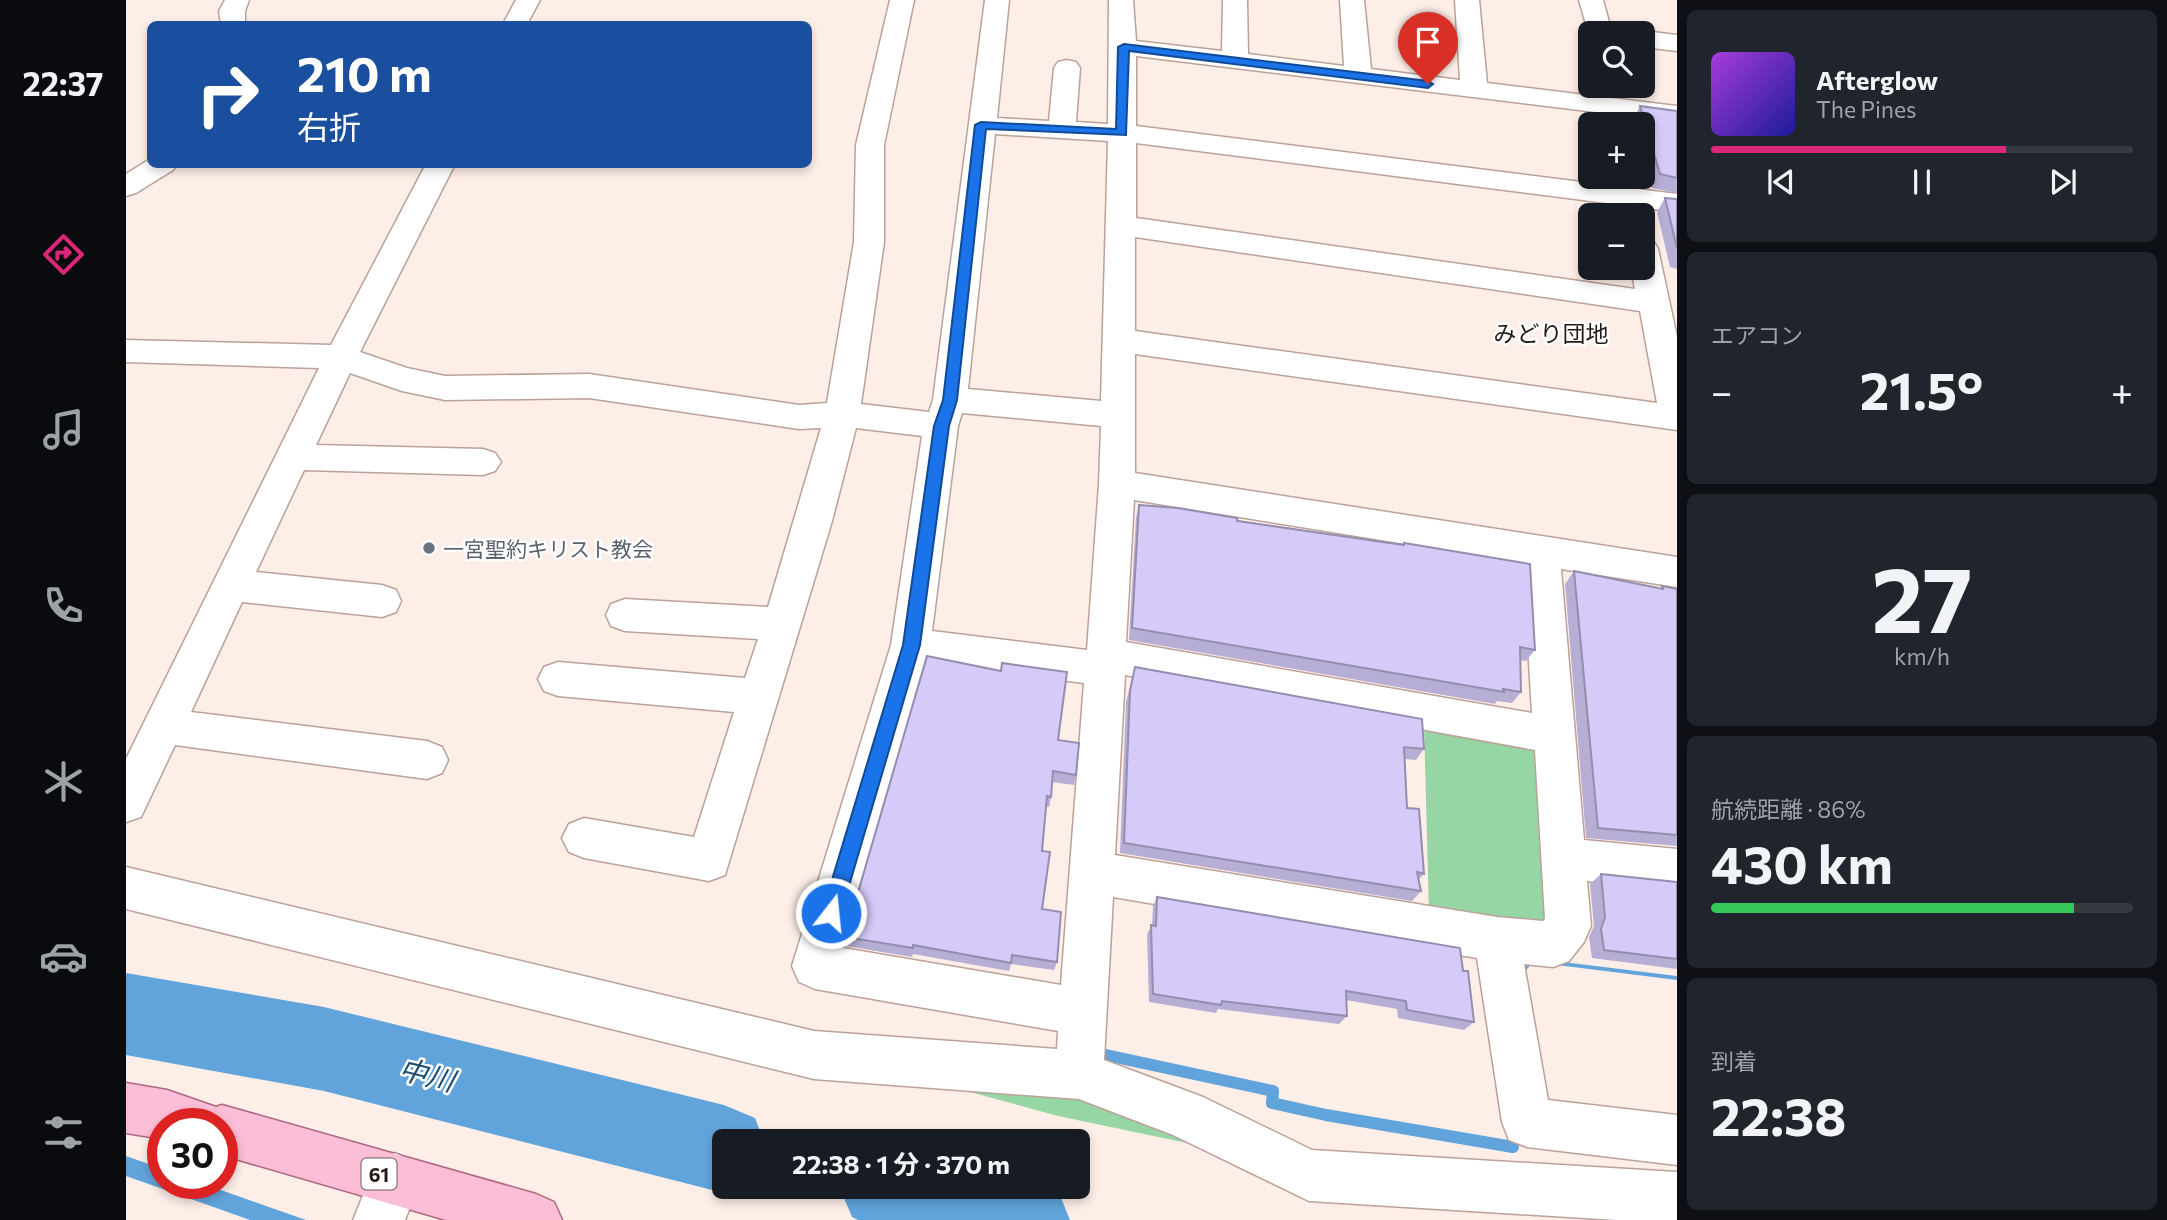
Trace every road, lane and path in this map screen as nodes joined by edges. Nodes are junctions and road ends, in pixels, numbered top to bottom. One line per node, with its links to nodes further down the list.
1 (237, 0): 10 (street)
2 (528, 0): 11 (street)
3 (902, 0): 37 (street)
4 (997, 0): 22 (street)
5 (1121, 0): 15 (street)
6 (1235, 0): 16 (street)
7 (1352, 0): 18 (street)
8 (1467, 0): 19 (street)
9 (1591, 0): 12 (street)
10 (233, 21)
11 (517, 21)
12 (1596, 21)
13 (1655, 41): 14 (street)
14 (1677, 43)
15 (1124, 47): 16 (street); 24 (street)
16 (1235, 61): 18 (street)
17 (1067, 68): 23 (street)
18 (1358, 76): 19 (street)
19 (1474, 90): 20 (street)
20 (1616, 106): 21 (street)
21 (1677, 114)
22 (981, 125): 23 (street); 36 (street)
23 (1062, 130): 24 (street)
24 (1122, 133): 28 (street); 30 (street)
25 (157, 168): 27 (street)
26 (439, 168): 35 (street)
27 (126, 187)
28 (1633, 197): 29 (street)
29 (1677, 203)
30 (1121, 225): 32 (street); 33 (street)
31 (1649, 280): 32 (street)
32 (1654, 302): 39 (street)
33 (1119, 340): 38 (street); 39 (street)
34 (126, 351): 35 (street)
35 (341, 356): 37 (street); 40 (street)
36 (946, 413): 37 (street); 38 (street); 49 (street)
37 (842, 414): 48 (street)
38 (1118, 415): 42 (street)
39 (1677, 417)
40 (292, 457): 41 (street); 45 (street)
41 (483, 462)
42 (1117, 484): 43 (street); 50 (street)
43 (1541, 549): 44 (street); 54 (street)
44 (1677, 572)
45 (230, 585): 46 (street); 53 (street)
46 (382, 601)
47 (625, 615): 48 (street)
48 (782, 624): 52 (street)
49 (911, 645): 50 (street); 63 (street)
50 (1104, 662): 54 (street); 60 (street)
51 (558, 679): 52 (street)
52 (760, 697): 57 (street)
53 (163, 726): 55 (street); 56 (street)
54 (1553, 734): 58 (street)
55 (426, 760)
56 (126, 803)
57 (584, 838)
58 (1562, 858): 59 (street); 62 (street)
59 (1677, 870)
60 (1091, 872): 62 (street); 63 (street)
61 (126, 888): 64 (street)
62 (1497, 939): 68 (street)
63 (1082, 1012): 64 (street)
64 (1079, 1075): 70 (street)
65 (126, 1108): 66 (main road)
66 (147, 1112)
67 (238, 1137): 69 (main road, 61)
68 (1677, 1140)
69 (387, 1199): 71 (main road, 61)
70 (1663, 1207)
71 (536, 1220)

